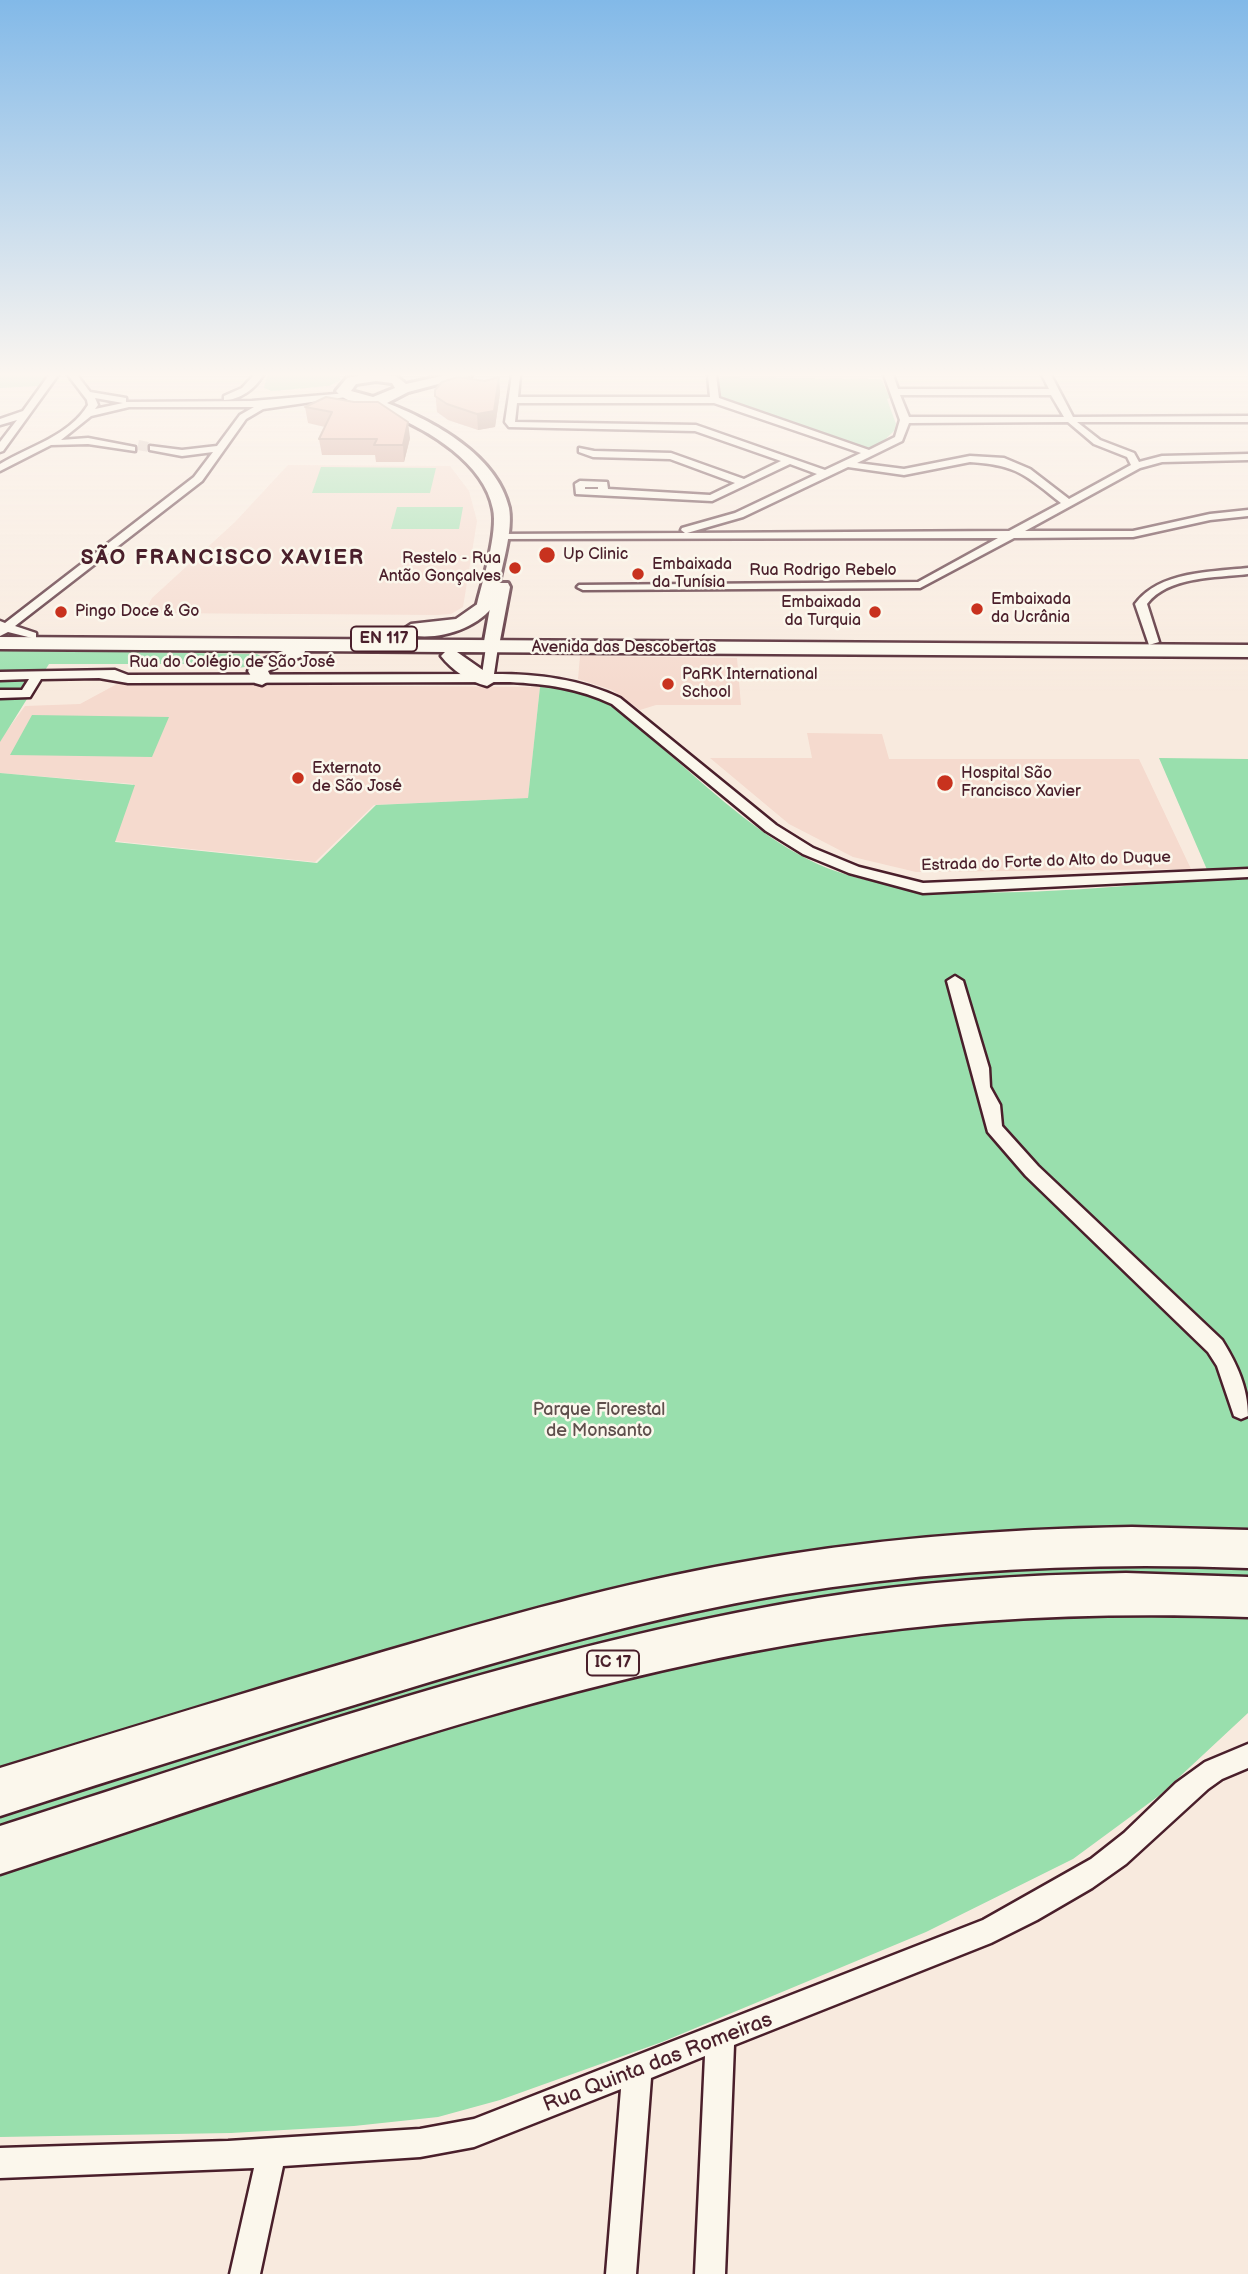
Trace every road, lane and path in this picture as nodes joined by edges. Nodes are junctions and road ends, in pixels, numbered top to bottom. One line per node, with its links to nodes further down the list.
1 (175, 481): 22 (street)
2 (489, 481): 17 (main road)
3 (739, 481): 8 (street)
4 (748, 481): 8 (street)
5 (811, 481): 12 (street)
6 (1039, 481): 10 (street)
7 (1108, 481): 10 (street, Rua Rodrigo Rebelo)
8 (744, 483): 9 (street)
9 (603, 492)
10 (1068, 503): 13 (street, Rua Rodrigo Rebelo)
11 (1248, 513): 15 (street)
12 (739, 515): 14 (street); 18 (street)
13 (1045, 516): 15 (street); 16 (street, Rua Rodrigo Rebelo)
14 (662, 535): 17 (street); 18 (street)
15 (1073, 535): 16 (street)
16 (1009, 536): 18 (street); 20 (street, Rua Rodrigo Rebelo)
17 (498, 537): 21 (main road); 27 (main road)
18 (754, 537)
19 (1248, 570): 24 (street)
20 (583, 587)
21 (486, 604): 23 (main road)
22 (1, 630): 26 (main road, Avenida das Descobertas); 28 (main road, Avenida das Descobertas)
23 (430, 630): 26 (main road); 29 (main road)
24 (1153, 642): 25 (main road, Avenida das Descobertas); 27 (main road, Avenida das Descobertas)
25 (1248, 642)
26 (314, 643): 27 (main road, Avenida das Descobertas); 28 (main road, Avenida das Descobertas); 29 (main road); 31 (main road)
27 (493, 643): 29 (main road); 30 (main road, Avenida das Descobertas); 35 (street)
28 (246, 646): 31 (main road)
29 (451, 648): 35 (main road)
30 (1248, 651)
31 (275, 660): 32 (main road)
32 (260, 675): 34 (street, Rua do Colégio de São José); 35 (street, Rua do Colégio de São José)
33 (0, 676): 34 (street, Rua do Colégio de São José)
34 (37, 676): 36 (street)
35 (486, 680): 37 (street, Estrada do Forte do Alto do Duque)
36 (0, 694)
37 (1248, 873)
38 (955, 981): 39 (street)
39 (1241, 1410)
40 (1248, 1549): 43 (highway)
41 (1248, 1597): 44 (highway, IC 17)
42 (1248, 1756): 45 (street, Rua Quinta das Romeiras)
43 (0, 1792)
44 (0, 1850)
45 (720, 2038): 46 (street, Rua Quinta das Romeiras); 51 (street)
46 (637, 2071): 47 (street, Rua Quinta das Romeiras); 50 (street)
47 (272, 2152): 48 (street, Rua Quinta das Romeiras); 49 (street)
48 (0, 2163)
49 (245, 2274)
50 (621, 2274)
51 (710, 2274)

